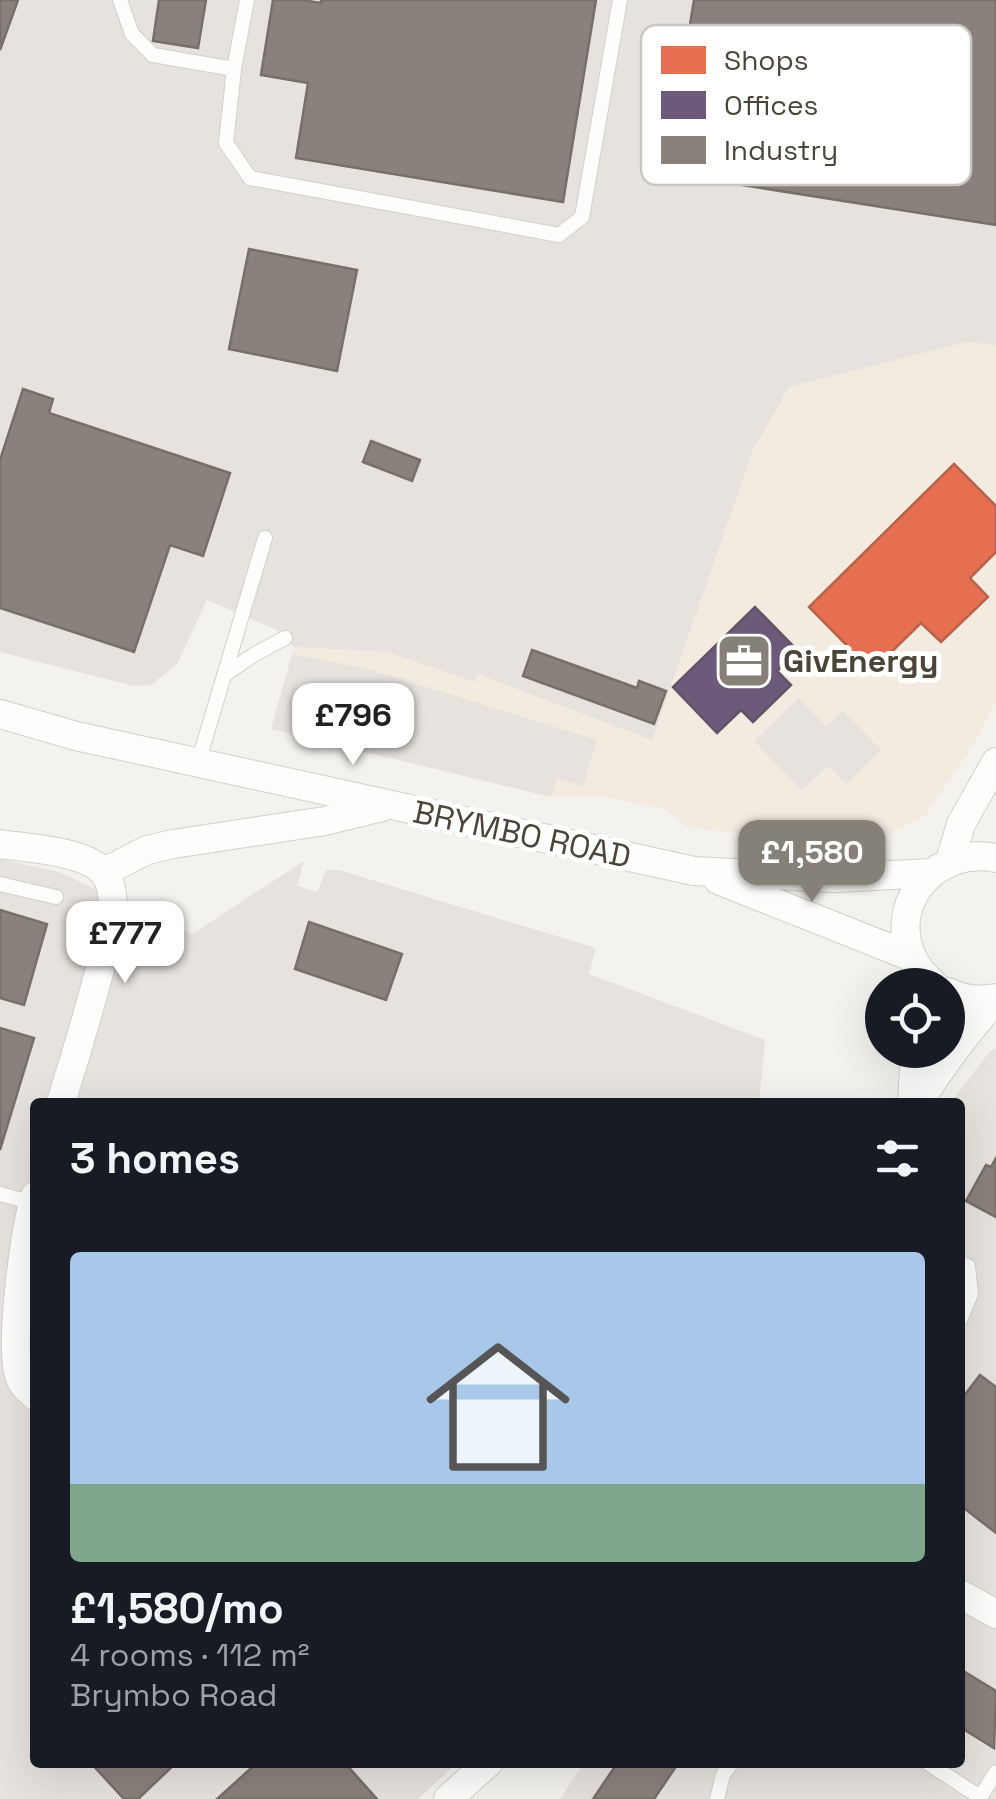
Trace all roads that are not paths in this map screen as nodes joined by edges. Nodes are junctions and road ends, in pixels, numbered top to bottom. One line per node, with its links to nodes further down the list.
1 (120, 0): 4 (lane)
2 (247, 0): 4 (lane)
3 (620, 0): 4 (lane)
4 (234, 69)
5 (265, 538): 7 (lane)
6 (286, 638): 7 (lane)
7 (224, 676): 10 (lane)
8 (0, 714): 10 (street, BRYMBO ROAD)
9 (996, 762): 14 (street)
10 (198, 763): 11 (street, BRYMBO ROAD)
11 (388, 806): 15 (street, BRYMBO ROAD); 16 (street)
12 (0, 844): 16 (street)
13 (996, 858): 14 (street, BRYMBO ROAD)
14 (940, 867): 15 (street, BRYMBO ROAD); 20 (street)
15 (694, 871): 19 (street, BRYMBO ROAD)
16 (104, 872): 24 (street)
17 (0, 884): 18 (lane)
18 (56, 897)
19 (907, 968)
20 (920, 968)
21 (965, 998): 22 (street)
22 (996, 999): 26 (street)
23 (916, 1068): 25 (street)
24 (63, 1098)
25 (915, 1098)
26 (918, 1098)
27 (0, 1194): 28 (lane)
28 (30, 1199)
29 (30, 1223): 32 (street)
30 (965, 1265): 31 (lane)
31 (965, 1312)
32 (30, 1391)
33 (965, 1597): 34 (street)
34 (996, 1614)
35 (482, 1768): 40 (street)
36 (728, 1768): 41 (lane)
37 (935, 1768): 39 (lane)
38 (996, 1772): 39 (lane)
39 (979, 1798)
40 (448, 1799)
41 (718, 1799)

